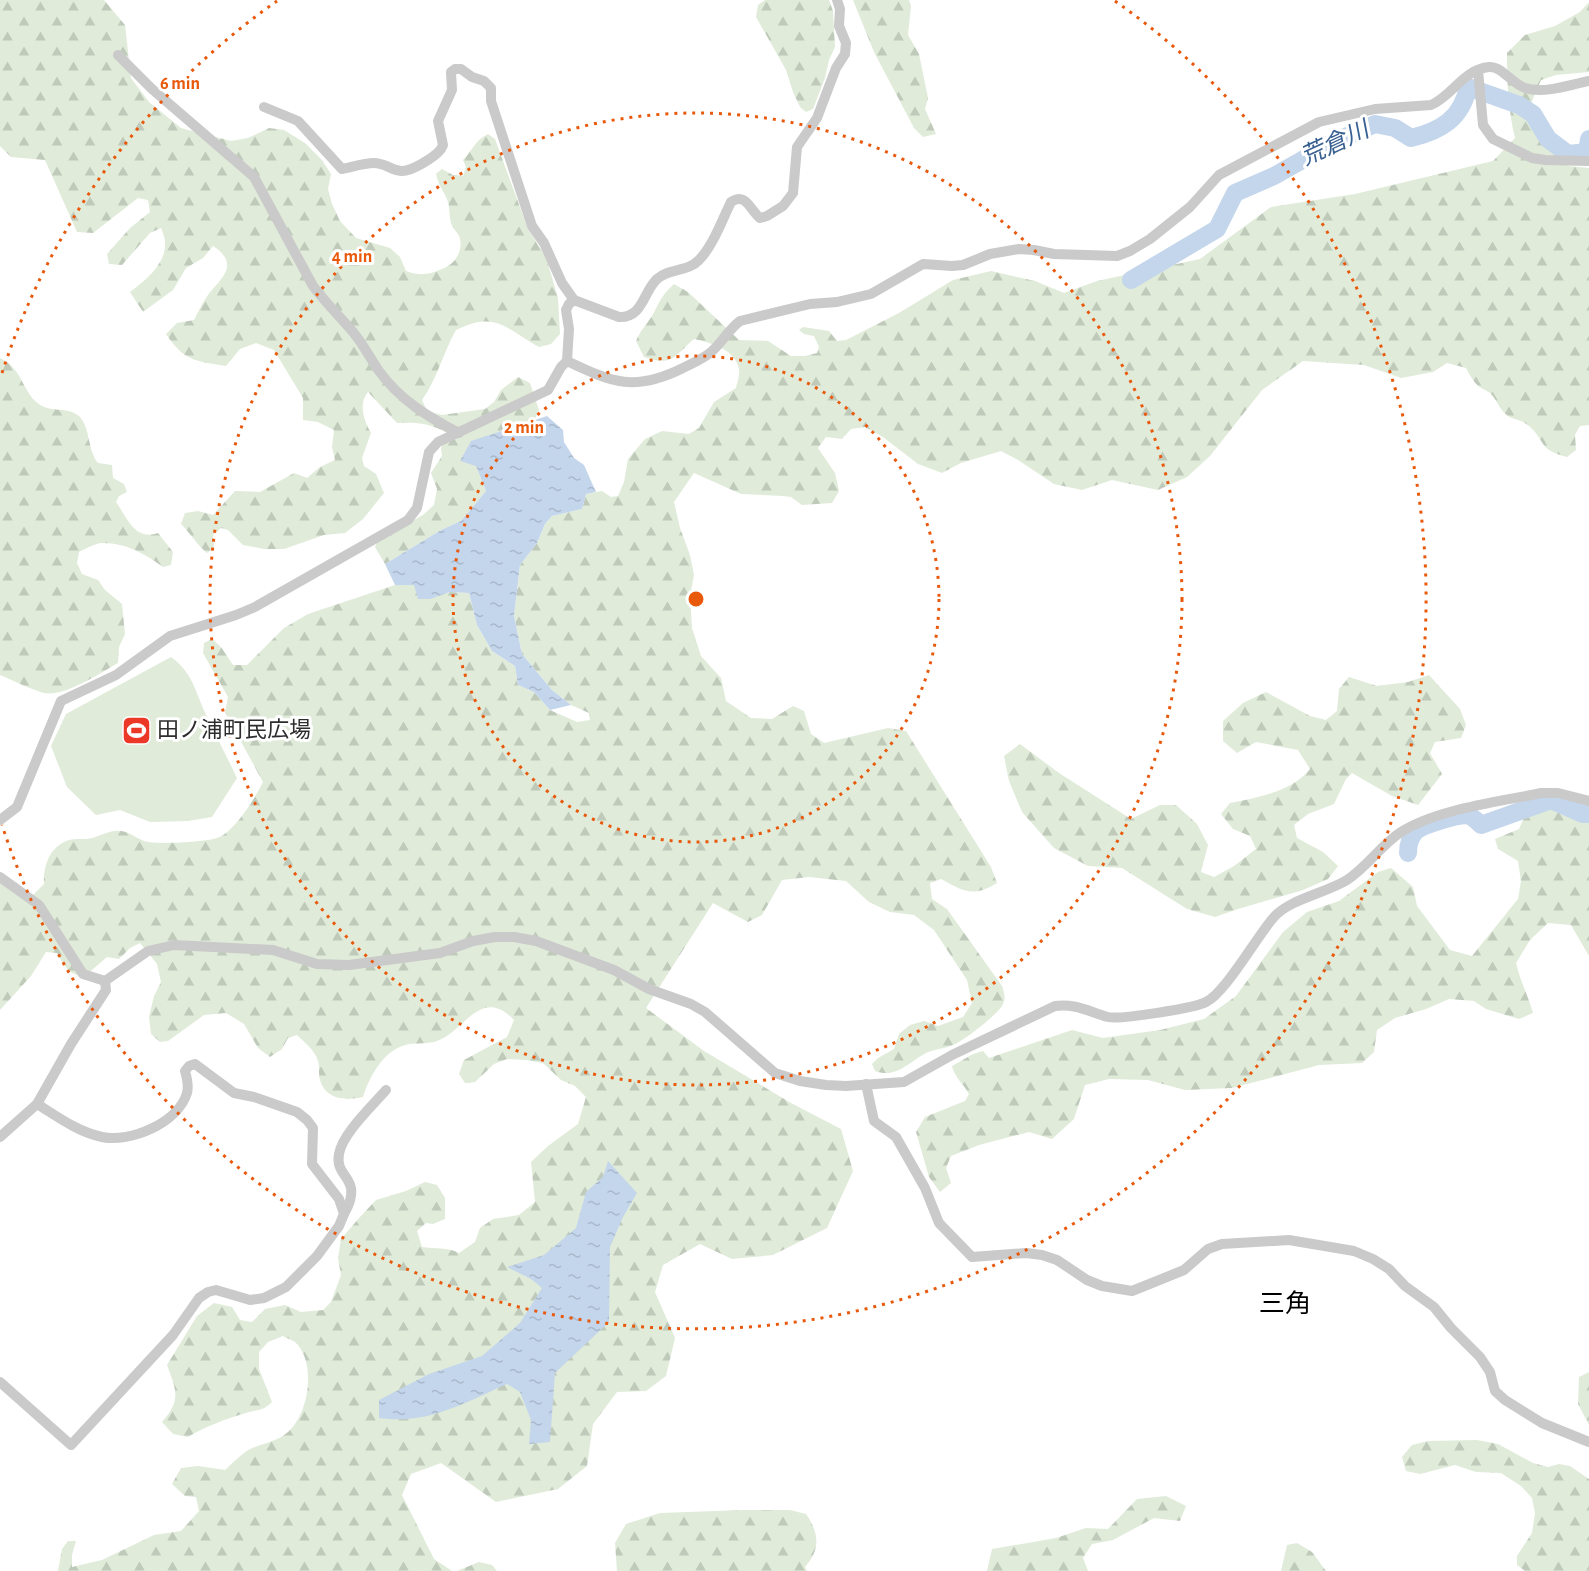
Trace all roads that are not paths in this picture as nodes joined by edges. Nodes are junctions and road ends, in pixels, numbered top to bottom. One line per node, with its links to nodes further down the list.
1 (837, 0): 7 (street)
2 (118, 56): 9 (street)
3 (1479, 70): 4 (street); 6 (street); 8 (street)
4 (1589, 81)
5 (264, 107): 7 (street)
6 (1589, 161)
7 (574, 300): 8 (street)
8 (567, 361): 9 (street)
9 (459, 433): 11 (street)
10 (1589, 801): 14 (street)
11 (0, 820)
12 (0, 877): 13 (street)
13 (105, 981): 14 (street); 16 (street)
14 (866, 1084): 20 (street)
15 (386, 1090): 18 (street)
16 (37, 1104): 17 (street); 18 (street)
17 (0, 1137)
18 (344, 1214): 19 (street)
19 (0, 1382)
20 (1561, 1432): 21 (street); 22 (street)
21 (1589, 1436)
22 (1589, 1442)

